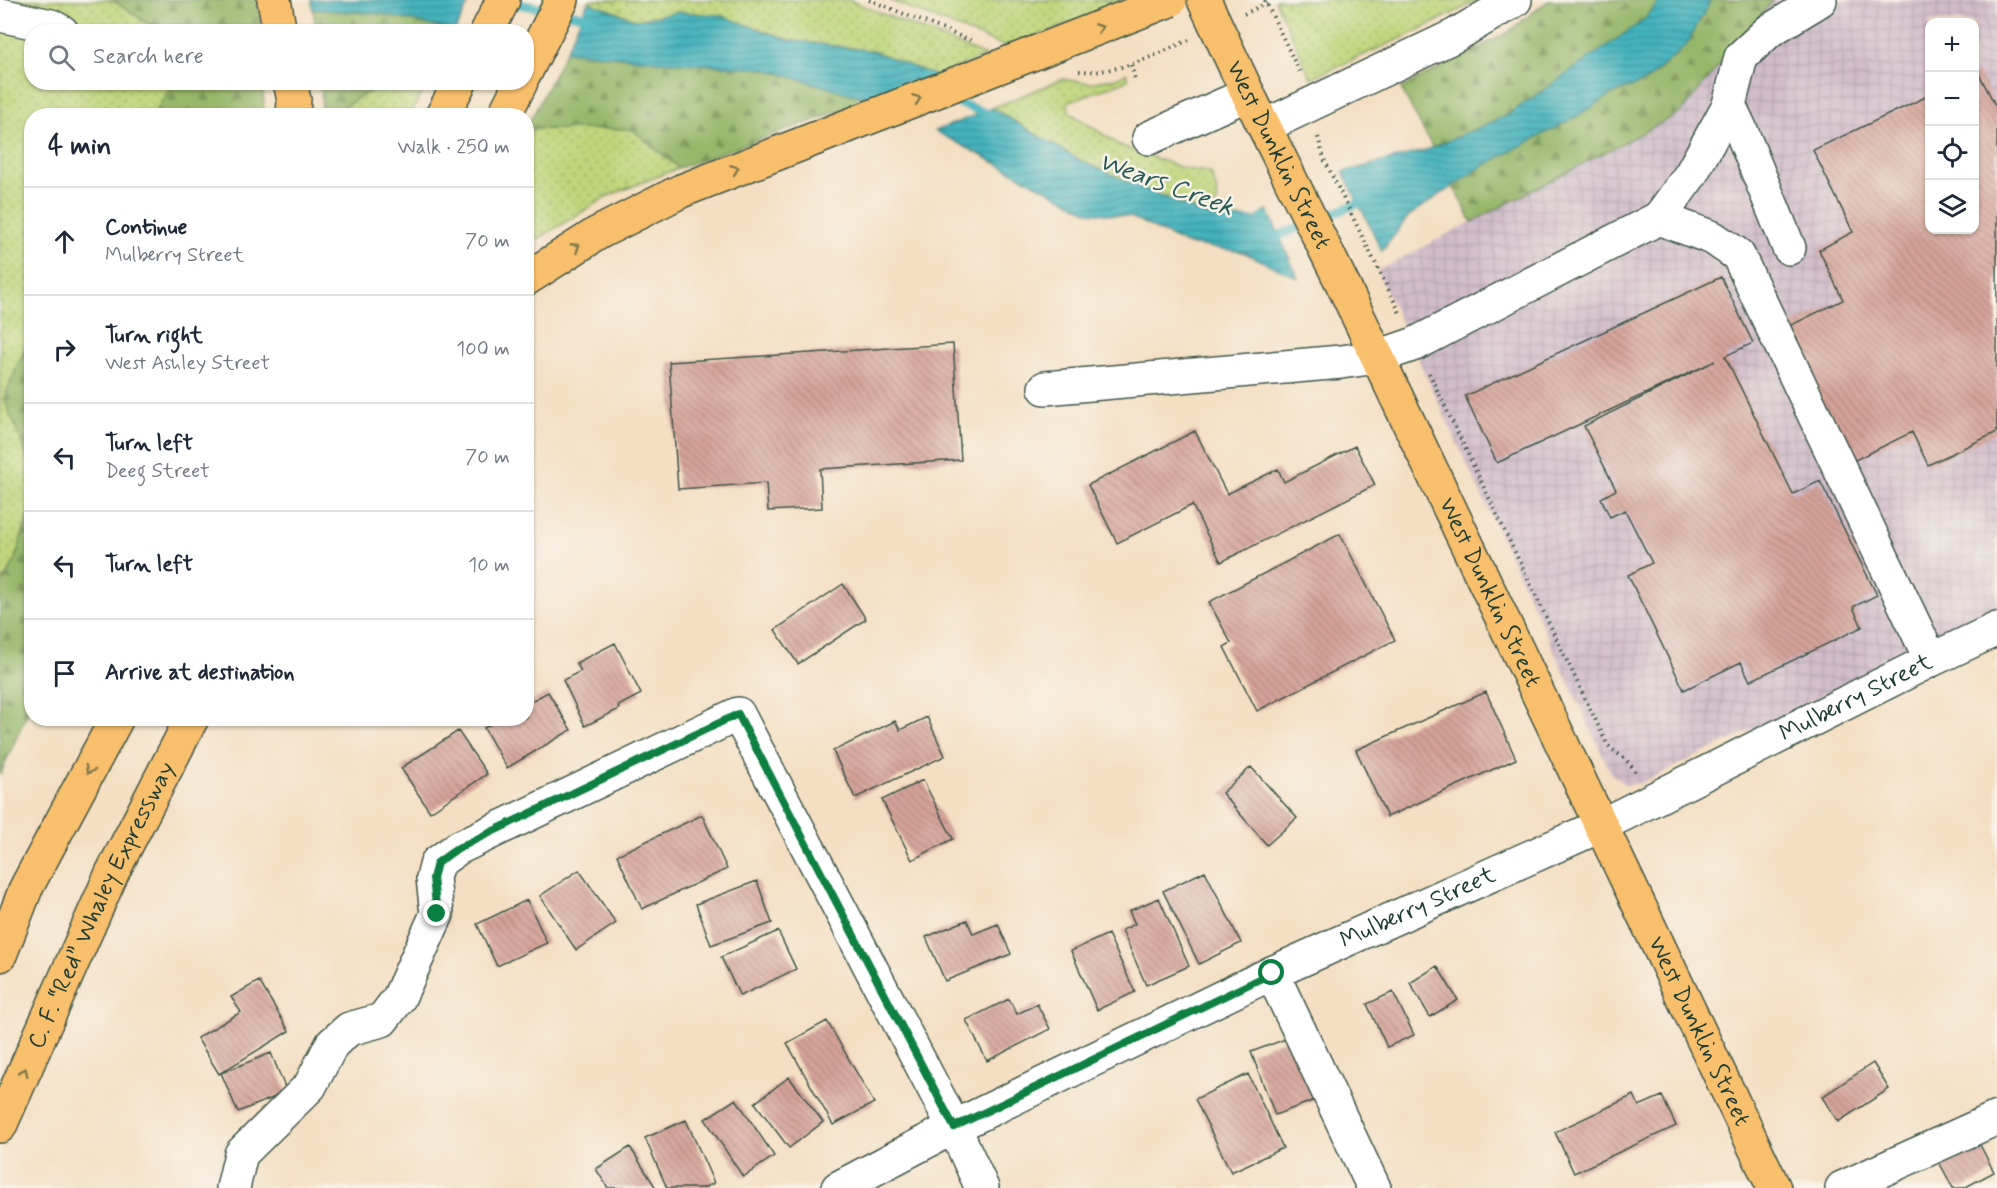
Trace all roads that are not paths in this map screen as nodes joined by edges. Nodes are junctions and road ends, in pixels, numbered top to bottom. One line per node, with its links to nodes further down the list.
1 (274, 0): 10 (main road)
2 (503, 0): 11 (main road)
3 (562, 0): 12 (main road)
4 (1170, 0): 23 (main road, one-way to 4, bridge)
5 (1204, 0): 15 (main road, West Dunklin Street)
6 (1515, 0): 19 (street)
7 (1820, 0): 16 (street)
8 (0, 15): 9 (street)
9 (42, 24)
10 (278, 24)
11 (491, 24)
12 (534, 55)
13 (456, 90): 17 (main road)
14 (517, 90): 18 (main road)
15 (1248, 94): 19 (main road, West Dunklin Street); 20 (street)
16 (1729, 105): 21 (street); 22 (street)
17 (446, 108)
18 (508, 108)
19 (1264, 126): 24 (main road, West Dunklin Street)
20 (1149, 138)
21 (1659, 218): 24 (street); 27 (street)
22 (1789, 248)
23 (534, 274)
24 (1377, 357): 25 (street); 30 (main road, West Dunklin Street)
25 (1045, 388)
26 (1997, 629): 27 (street, Mulberry Street)
27 (1931, 660): 30 (street, Mulberry Street)
28 (113, 726): 31 (main road, one-way to 31)
29 (188, 726): 34 (main road, C. F. “Red” Whaley Expressway, one-way to 29)
30 (1602, 825): 32 (street, Mulberry Street); 40 (main road, West Dunklin Street)
31 (0, 955)
32 (1272, 973): 35 (street, Mulberry Street); 39 (street)
33 (1997, 1118): 41 (street)
34 (0, 1126)
35 (954, 1127): 36 (street); 37 (street, Mulberry Street); 38 (street)
36 (233, 1188)
37 (838, 1188)
38 (982, 1188)
39 (1374, 1188)
40 (1774, 1188)
41 (1842, 1188)

